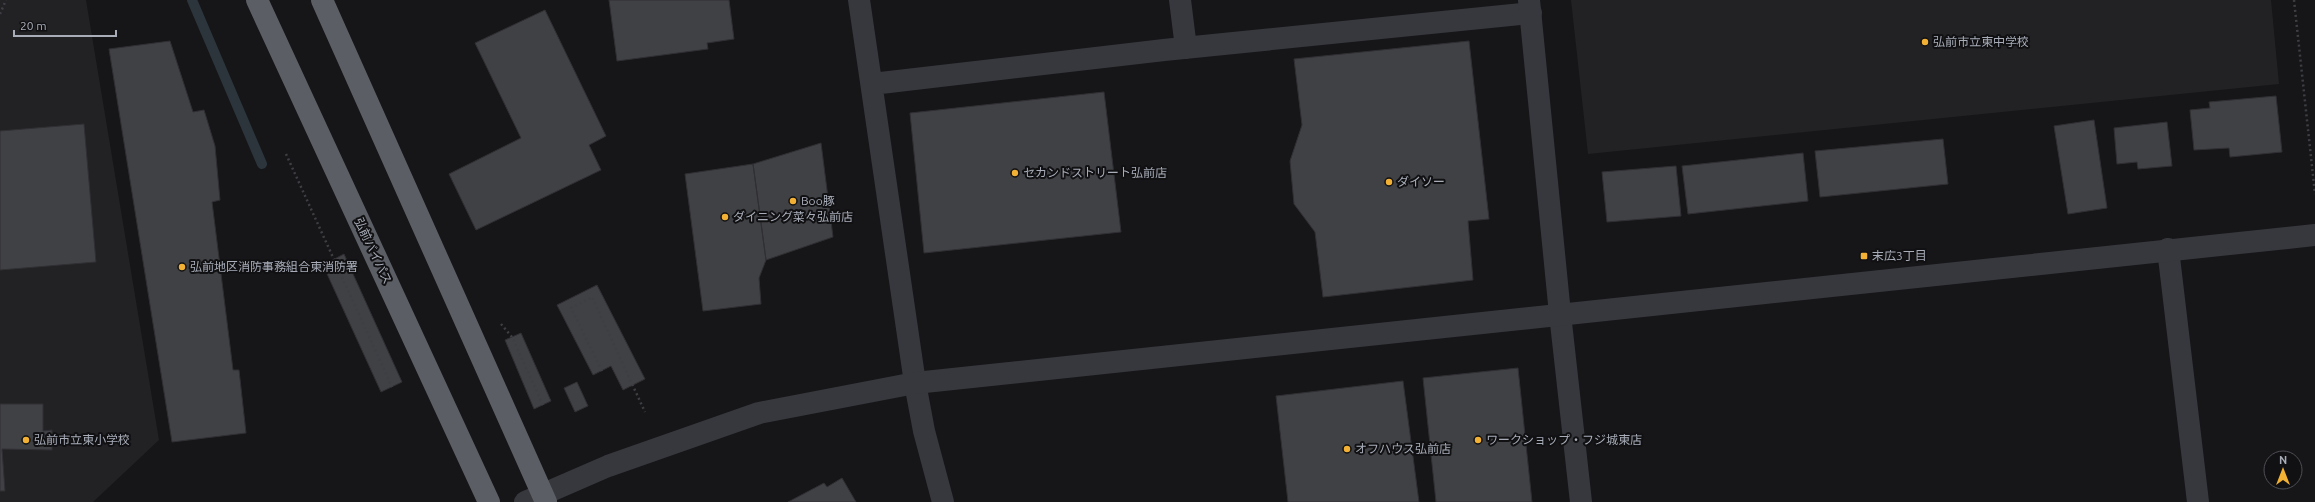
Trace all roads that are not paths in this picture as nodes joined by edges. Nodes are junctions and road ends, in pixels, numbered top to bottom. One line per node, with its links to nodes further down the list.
1 (257, 0): 13 (highway, 弘前バイパス)
2 (322, 0): 12 (highway)
3 (860, 0): 7 (street)
4 (1180, 0): 6 (street)
5 (1530, 7): 6 (street); 10 (street)
6 (1186, 48): 7 (street)
7 (872, 84): 11 (street)
8 (2315, 235): 9 (street)
9 (2168, 249): 10 (street); 16 (street)
10 (1560, 314): 11 (street); 15 (street)
11 (915, 383): 12 (street); 14 (street)
12 (538, 500)
13 (489, 502)
14 (943, 502)
15 (1582, 502)
16 (2198, 502)

